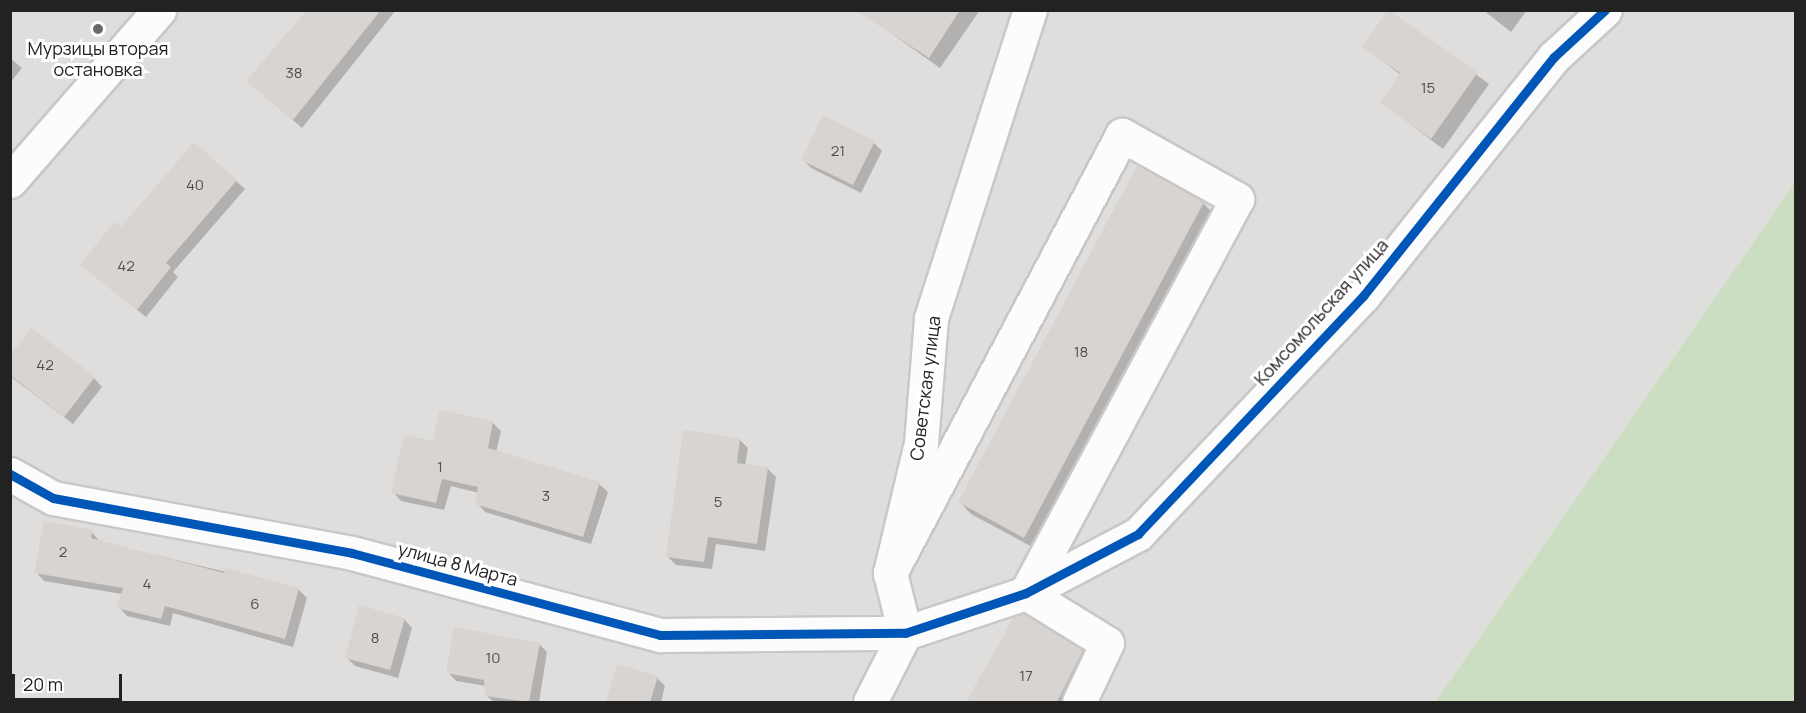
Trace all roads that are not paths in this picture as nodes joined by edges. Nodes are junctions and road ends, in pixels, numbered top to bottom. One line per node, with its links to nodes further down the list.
1 (159, 10): 4 (street)
2 (1030, 10): 6 (street, Советская улица)
3 (1605, 10): 7 (street, Комсомольская улица)
4 (10, 181)
5 (10, 474): 8 (street, улица 8 Марта)
6 (890, 573): 7 (street); 8 (street, Советская улица)
7 (1026, 593): 8 (street, Комсомольская улица); 10 (street)
8 (905, 633): 9 (street)
9 (870, 702)
10 (1079, 702)

